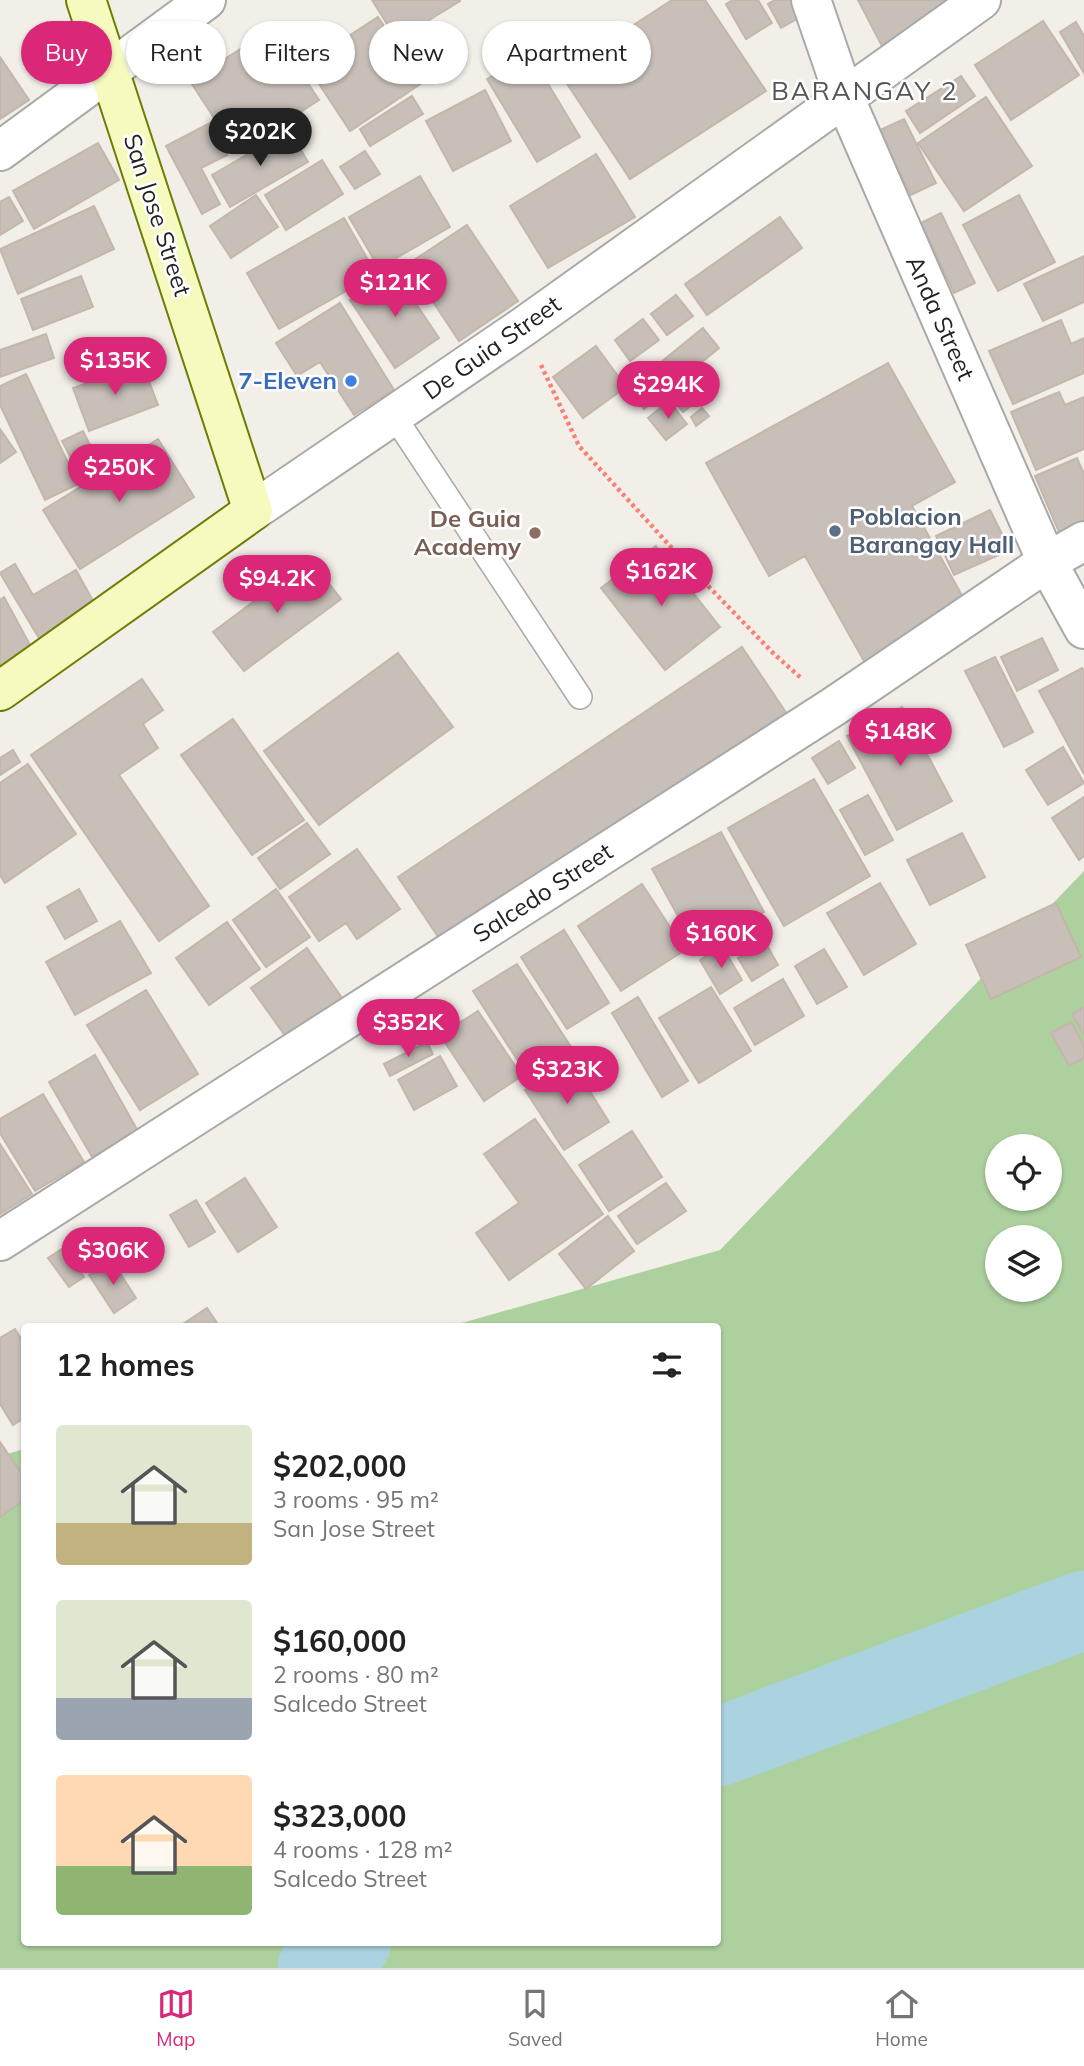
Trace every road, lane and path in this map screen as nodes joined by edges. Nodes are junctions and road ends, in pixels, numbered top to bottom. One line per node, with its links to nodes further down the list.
1 (86, 0): 5 (main road, San Jose Street)
2 (206, 0): 6 (street)
3 (811, 0): 9 (street, Anda Street)
4 (981, 0): 9 (street, De Guia Street)
5 (93, 21)
6 (112, 70)
7 (112, 74): 13 (main road, San Jose Street)
8 (93, 84): 10 (street)
9 (845, 99): 11 (street, De Guia Street); 15 (street, Anda Street)
10 (0, 151)
11 (523, 327): 12 (street, De Guia Street); 19 (path)
12 (394, 416): 13 (street, De Guia Street); 18 (lane)
13 (253, 511): 17 (main road, De Guia Street)
14 (1084, 541): 15 (street, Salcedo Street)
15 (1047, 562): 16 (street, Anda Street); 19 (street, Salcedo Street)
16 (1084, 629)
17 (0, 691)
18 (580, 697)
19 (833, 707): 20 (street, Salcedo Street)
20 (0, 1241)

